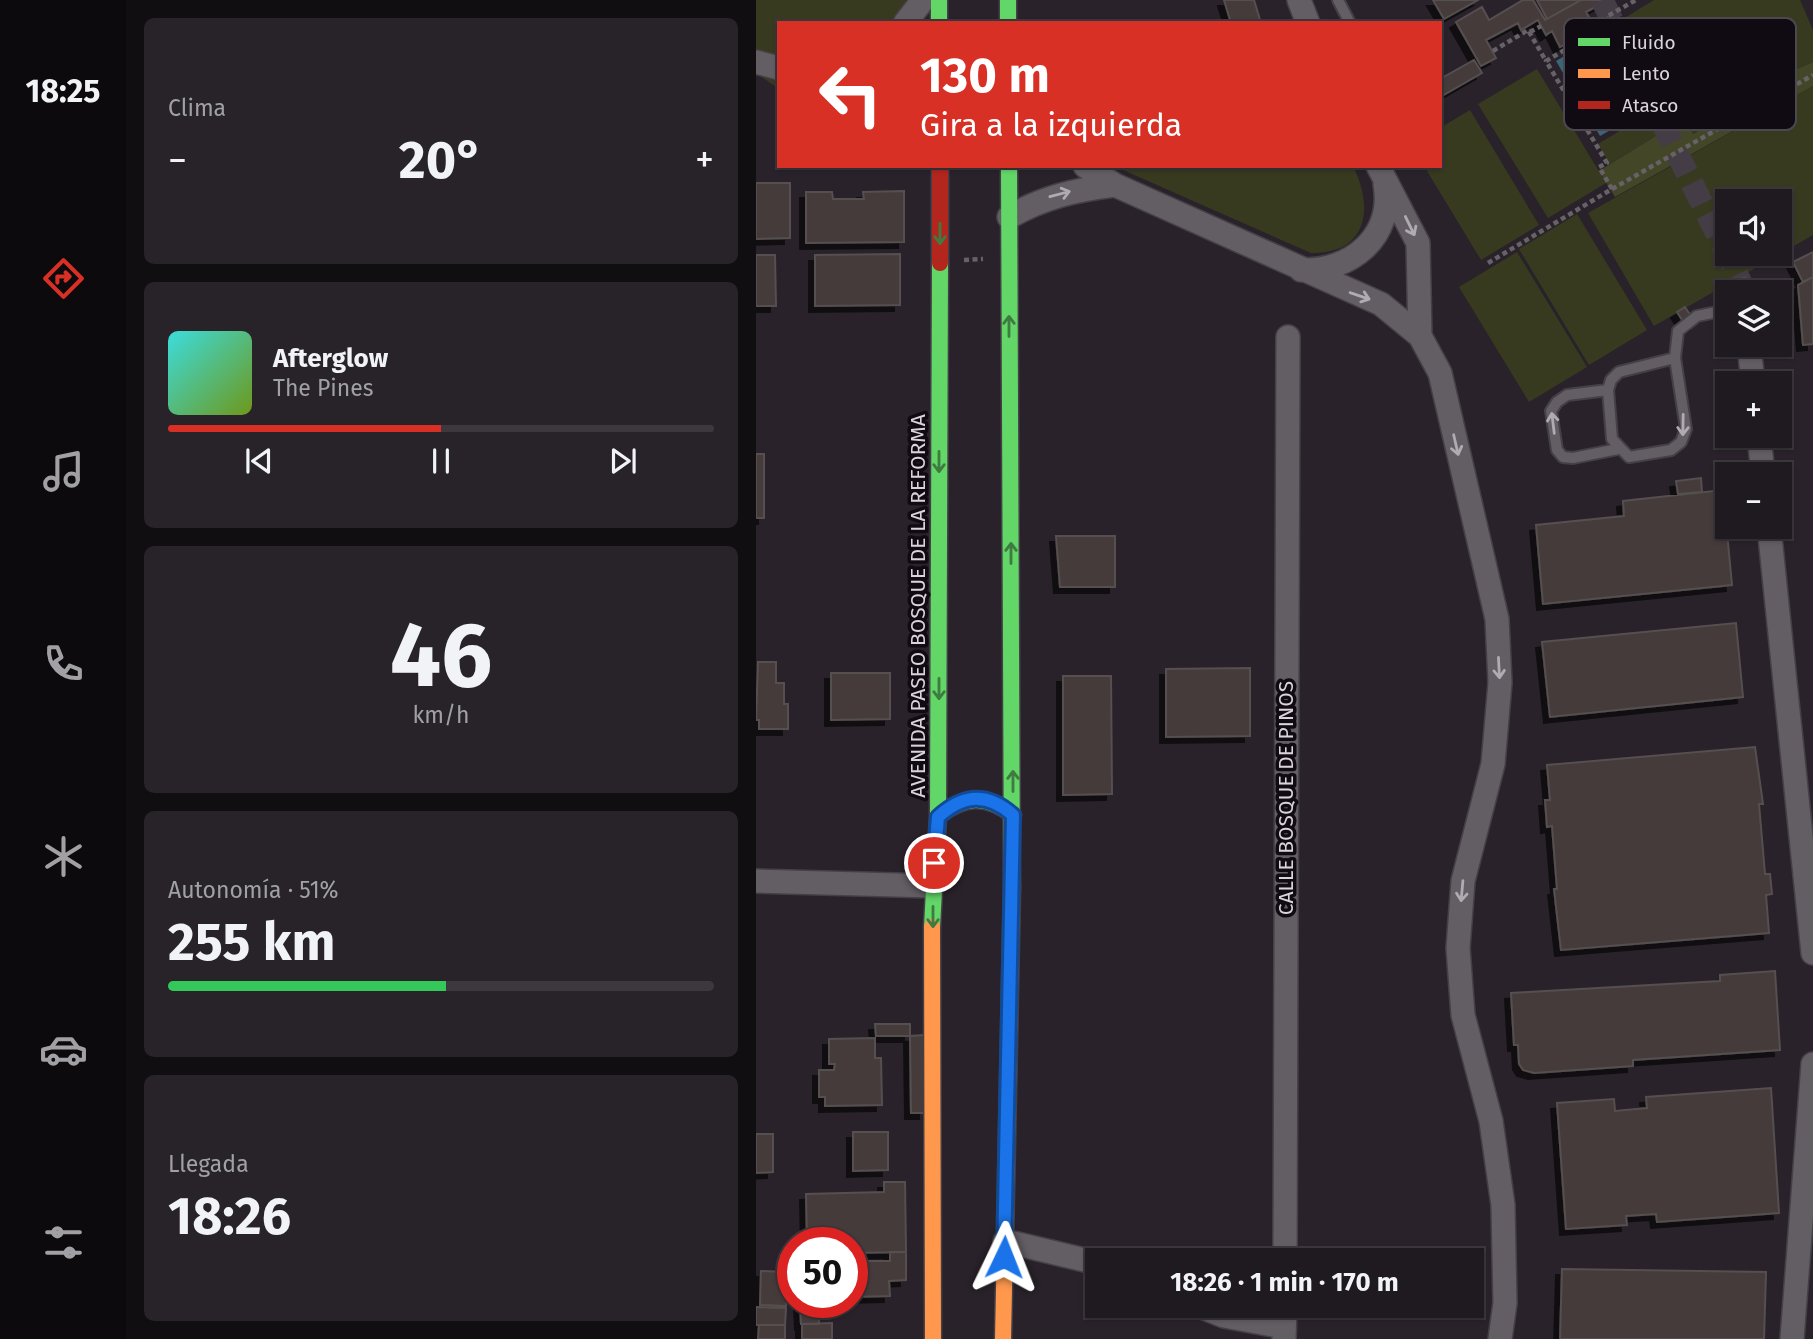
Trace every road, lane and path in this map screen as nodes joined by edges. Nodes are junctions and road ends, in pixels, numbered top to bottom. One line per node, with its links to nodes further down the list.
1 (923, 0): 8 (street)
2 (939, 0): 9 (main road)
3 (1008, 0): 10 (main road)
4 (1299, 0): 11 (street)
5 (1338, 0): 12 (lane)
6 (1636, 0): 7 (path)
7 (1607, 18)
8 (907, 21)
9 (939, 21)
10 (1008, 21)
11 (1307, 21)
12 (1349, 21)
13 (1541, 26): 14 (path)
14 (1530, 32): 16 (path); 17 (path)
15 (1564, 50): 17 (path)
16 (1493, 51)
17 (1546, 61): 22 (path)
18 (756, 62): 19 (street)
19 (777, 67)
20 (1813, 75): 21 (path)
21 (1796, 85)
22 (1564, 91)
23 (1587, 130): 30 (path)
24 (1716, 130): 30 (path)
25 (940, 168): 33 (main road, AVENIDA PASEO BOSQUE DE LA REFORMA, one-way to 33)
26 (1009, 168): 31 (main road)
27 (1088, 168): 29 (street)
28 (1379, 170): 35 (street); 37 (street, one-way to 37)
29 (1115, 185): 31 (street, one-way to 29); 35 (street)
30 (1612, 189): 34 (path)
31 (1009, 218): 32 (main road)
32 (1009, 259): 33 (path); 43 (main road, one-way to 32)
33 (940, 260): 44 (main road, AVENIDA PASEO BOSQUE DE LA REFORMA, one-way to 44)
34 (1488, 263)
35 (1297, 270): 37 (street, one-way to 37)
36 (1715, 312): 39 (lane)
37 (1420, 336): 56 (street, one-way to 56)
38 (1288, 337): 50 (street, CALLE BOSQUE DE PINOS)
39 (1675, 358): 40 (lane); 41 (lane, one-way to 41)
40 (1608, 390): 41 (lane); 41 (lane, one-way to 40)
41 (1618, 449)
42 (1770, 539): 47 (street)
43 (1013, 815): 44 (main road); 49 (main road)
44 (938, 817): 46 (main road, AVENIDA PASEO BOSQUE DE LA REFORMA)
45 (756, 881): 46 (street)
46 (932, 886): 54 (main road, AVENIDA PASEO BOSQUE DE LA REFORMA, one-way to 54)
47 (1813, 953)
48 (1813, 1064): 57 (street)
49 (1005, 1241): 51 (street); 55 (main road)
50 (1285, 1248)
51 (1085, 1260)
52 (1239, 1318): 53 (street)
53 (1284, 1324)
54 (933, 1339)
55 (1003, 1339)
56 (1500, 1339)
57 (1792, 1339)

